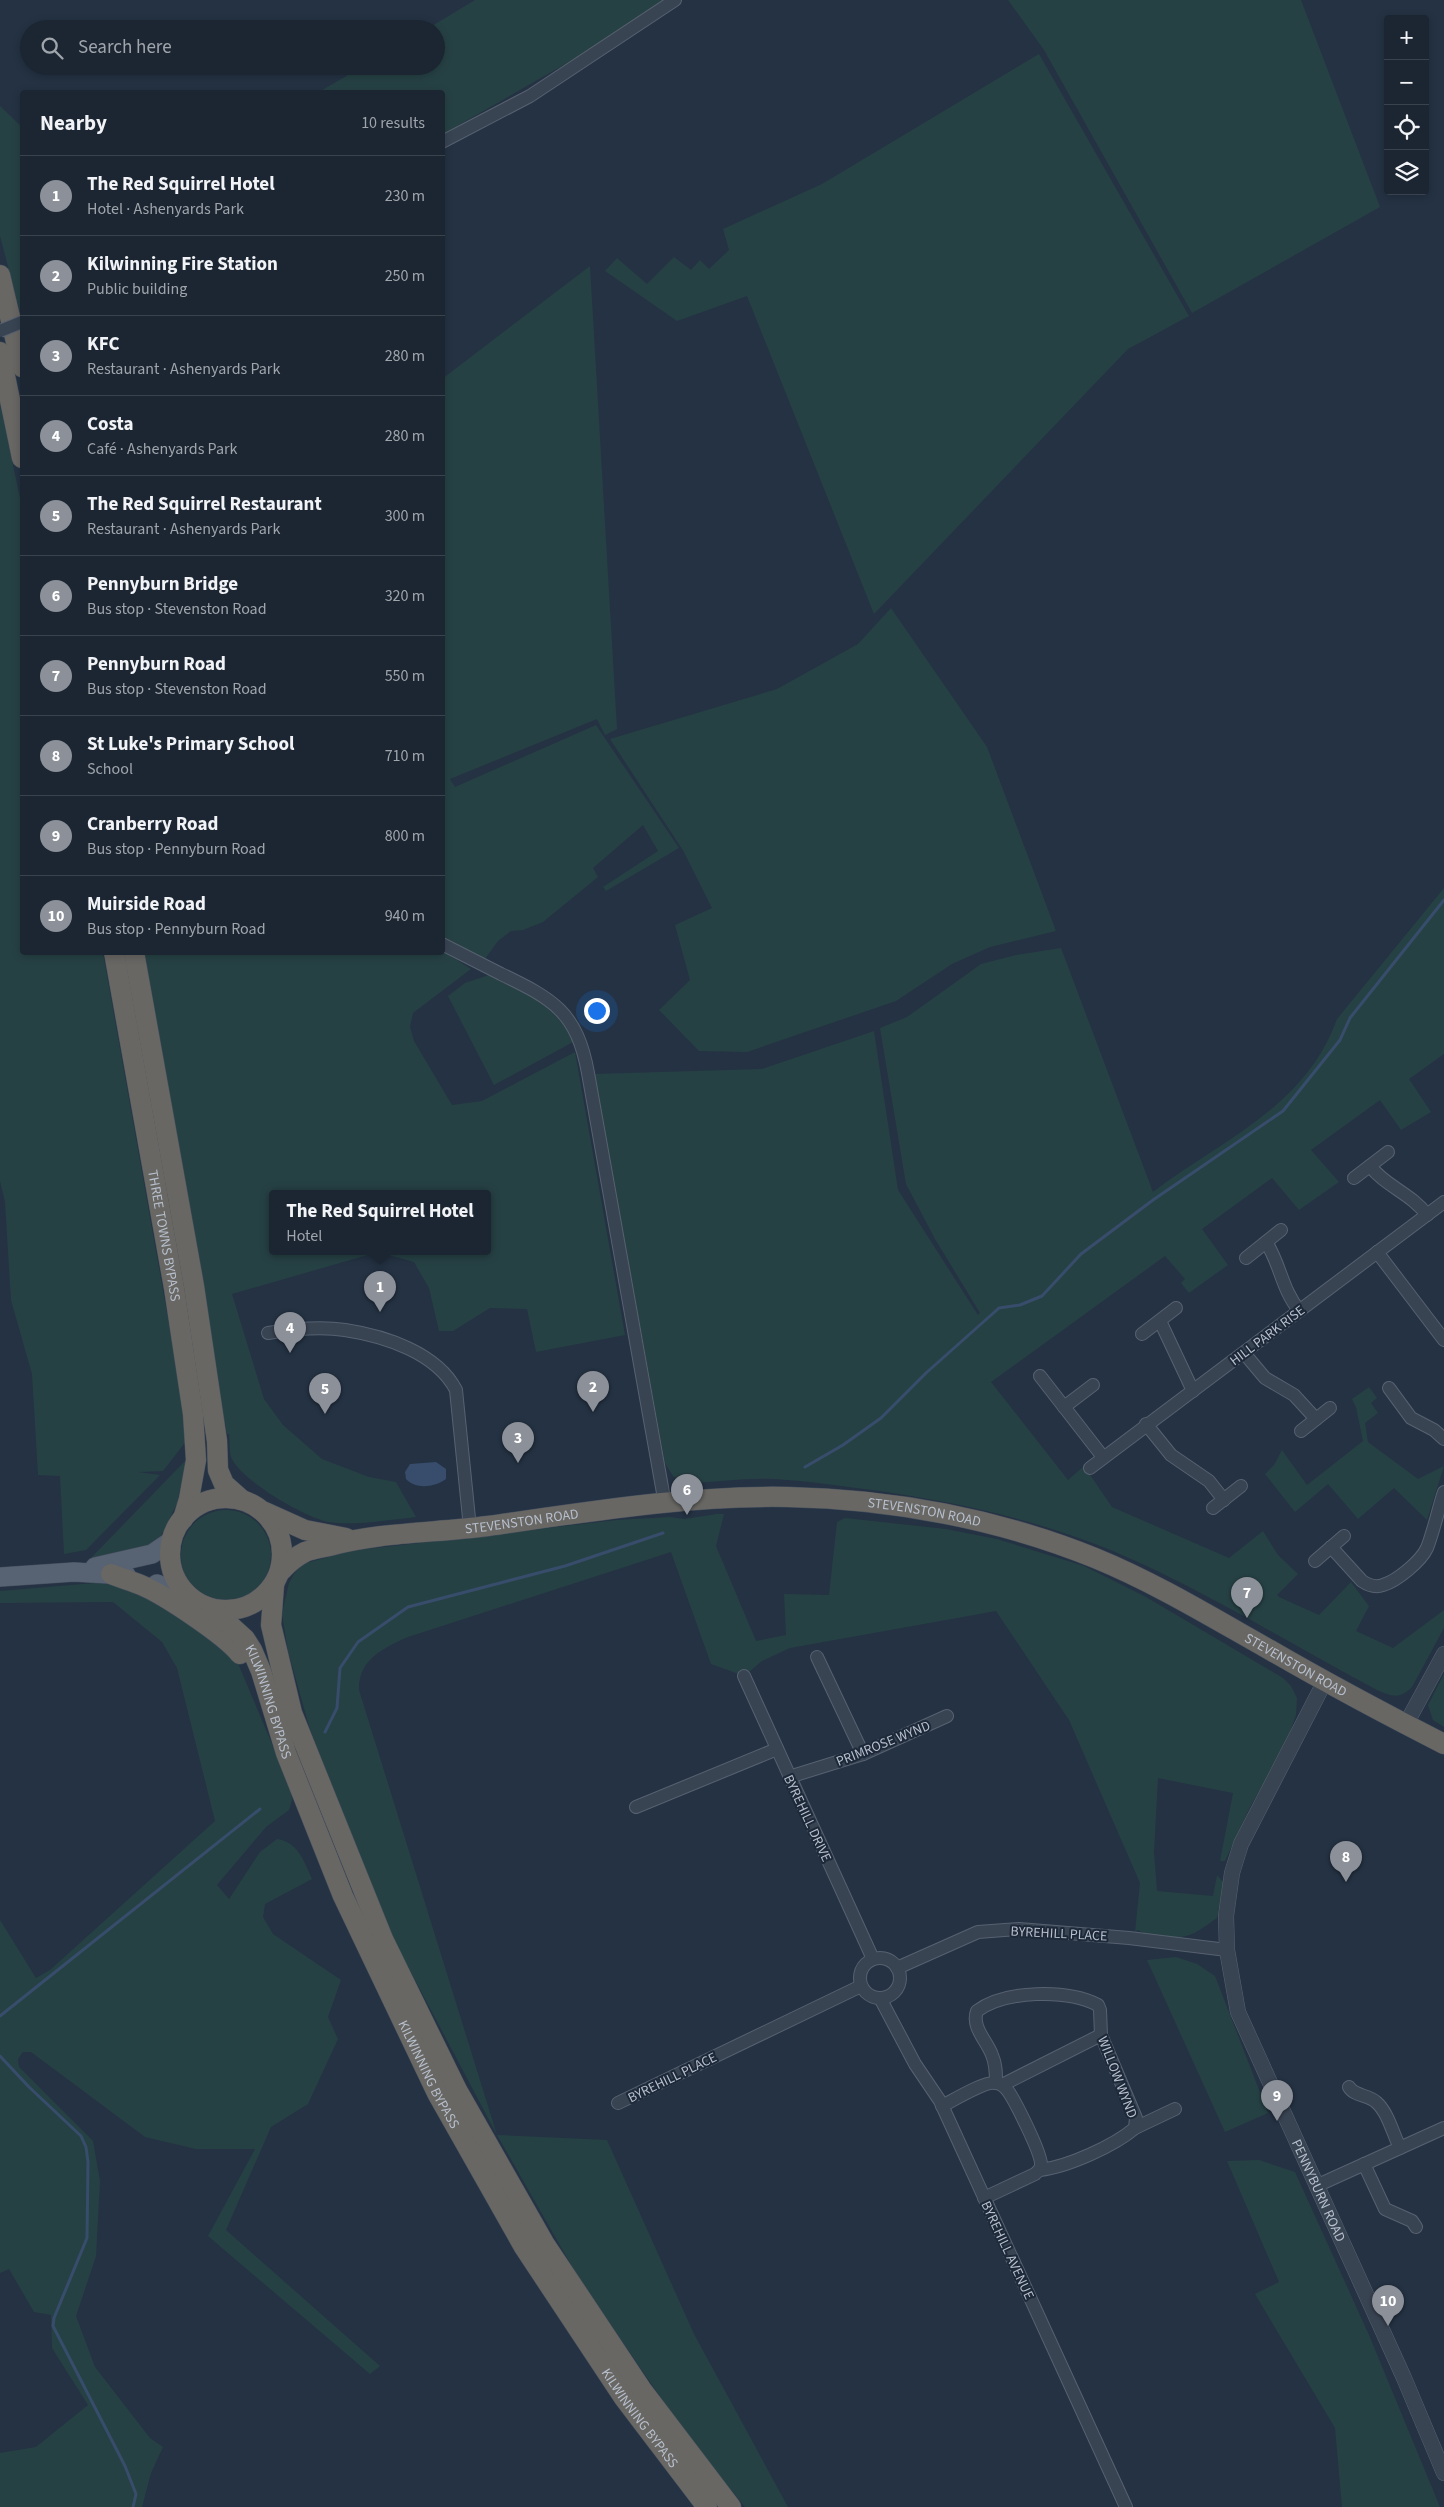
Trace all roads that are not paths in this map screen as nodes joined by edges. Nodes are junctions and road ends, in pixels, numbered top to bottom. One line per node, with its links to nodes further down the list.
1 (675, 0): 2 (street)
2 (445, 140)
3 (0, 275): 7 (highway)
4 (20, 323): 5 (street, bridge)
5 (0, 331)
6 (0, 352): 8 (highway)
7 (20, 359)
8 (20, 448)
9 (445, 946): 44 (street)
10 (115, 955): 47 (highway, THREE TOWNS BYPASS)
11 (135, 955): 42 (highway, THREE TOWNS BYPASS)
12 (1388, 1152): 13 (street)
13 (1370, 1166): 14 (street); 16 (street)
14 (1354, 1178)
15 (1444, 1202): 16 (street, HILL PARK RISE)
16 (1427, 1215): 19 (street, HILL PARK RISE)
17 (1280, 1230): 18 (street)
18 (1266, 1242): 20 (street); 22 (street)
19 (1377, 1252): 22 (street, HILL PARK RISE); 26 (street)
20 (1246, 1258)
21 (1176, 1308): 23 (street)
22 (1299, 1310): 27 (street, HILL PARK RISE)
23 (1160, 1321): 25 (street); 31 (street)
24 (268, 1333): 48 (street)
25 (1142, 1334)
26 (1444, 1340)
27 (1244, 1352): 31 (street, HILL PARK RISE); 34 (street)
28 (1040, 1376): 32 (street)
29 (1093, 1385): 32 (street)
30 (1389, 1388): 37 (street)
31 (1193, 1391): 35 (street, HILL PARK RISE)
32 (1064, 1408): 38 (street)
33 (1330, 1408): 34 (street)
34 (1316, 1419): 36 (street)
35 (1146, 1424): 38 (street, HILL PARK RISE); 43 (street)
36 (1301, 1431)
37 (1444, 1439)
38 (1103, 1457): 39 (street, HILL PARK RISE)
39 (1090, 1468)
40 (1241, 1486): 43 (street)
41 (1444, 1492): 52 (street)
42 (242, 1500): 46 (highway); 47 (highway)
43 (1224, 1500): 45 (street)
44 (665, 1504): 48 (highway, STEVENSTON ROAD); 63 (highway, STEVENSTON ROAD)
45 (1213, 1508)
46 (261, 1510): 50 (highway); 57 (highway)
47 (182, 1518): 51 (highway)
48 (470, 1528): 50 (highway, STEVENSTON ROAD)
49 (1344, 1536): 52 (street)
50 (354, 1539): 57 (highway)
51 (171, 1542): 54 (main road); 58 (highway)
52 (1331, 1547): 53 (street)
53 (1315, 1561)
54 (74, 1572): 55 (main road); 56 (main road)
55 (111, 1574): 58 (main road); 64 (highway)
56 (0, 1576)
57 (277, 1578): 59 (highway); 93 (highway, KILWINNING BYPASS)
58 (194, 1601): 59 (highway)
59 (212, 1609): 64 (highway, KILWINNING BYPASS)
60 (1444, 1654): 66 (street)
61 (817, 1657): 69 (street)
62 (744, 1676): 68 (street, BYREHILL DRIVE)
63 (1325, 1681): 66 (highway, STEVENSTON ROAD); 72 (street, PENNYBURN ROAD)
64 (266, 1690): 92 (highway, KILWINNING BYPASS)
65 (947, 1716): 69 (street, PRIMROSE WYND)
66 (1406, 1724): 67 (highway, STEVENSTON ROAD)
67 (1444, 1744)
68 (777, 1749): 70 (street, BYREHILL DRIVE); 71 (street)
69 (863, 1754): 70 (street, PRIMROSE WYND)
70 (790, 1777): 73 (street, BYREHILL DRIVE)
71 (636, 1807)
72 (1227, 1950): 74 (street, BYREHILL PLACE); 88 (street, PENNYBURN ROAD)
73 (873, 1959): 74 (street); 75 (street)
74 (897, 1968): 76 (street)
75 (861, 1986): 76 (street); 80 (street, BYREHILL PLACE)
76 (880, 1998): 81 (street, BYREHILL AVENUE)
77 (1101, 2035): 78 (street); 78 (street, WILLOW WYND); 83 (street, WILLOW WYND)
78 (999, 2084): 81 (street); 87 (street)
79 (1349, 2087): 85 (street)
80 (618, 2103)
81 (942, 2106): 89 (street, BYREHILL AVENUE)
82 (1174, 2109): 83 (street)
83 (1135, 2128): 87 (street, WILLOW WYND)
84 (1444, 2128): 85 (street)
85 (1400, 2148): 86 (street)
86 (1364, 2164): 88 (street); 90 (street)
87 (1040, 2170): 89 (street, WILLOW WYND)
88 (1316, 2186): 91 (street, PENNYBURN ROAD)
89 (984, 2198): 94 (street, BYREHILL AVENUE)
90 (1416, 2227)
91 (1443, 2465)
92 (707, 2507)
93 (731, 2507)
94 (1126, 2507)

